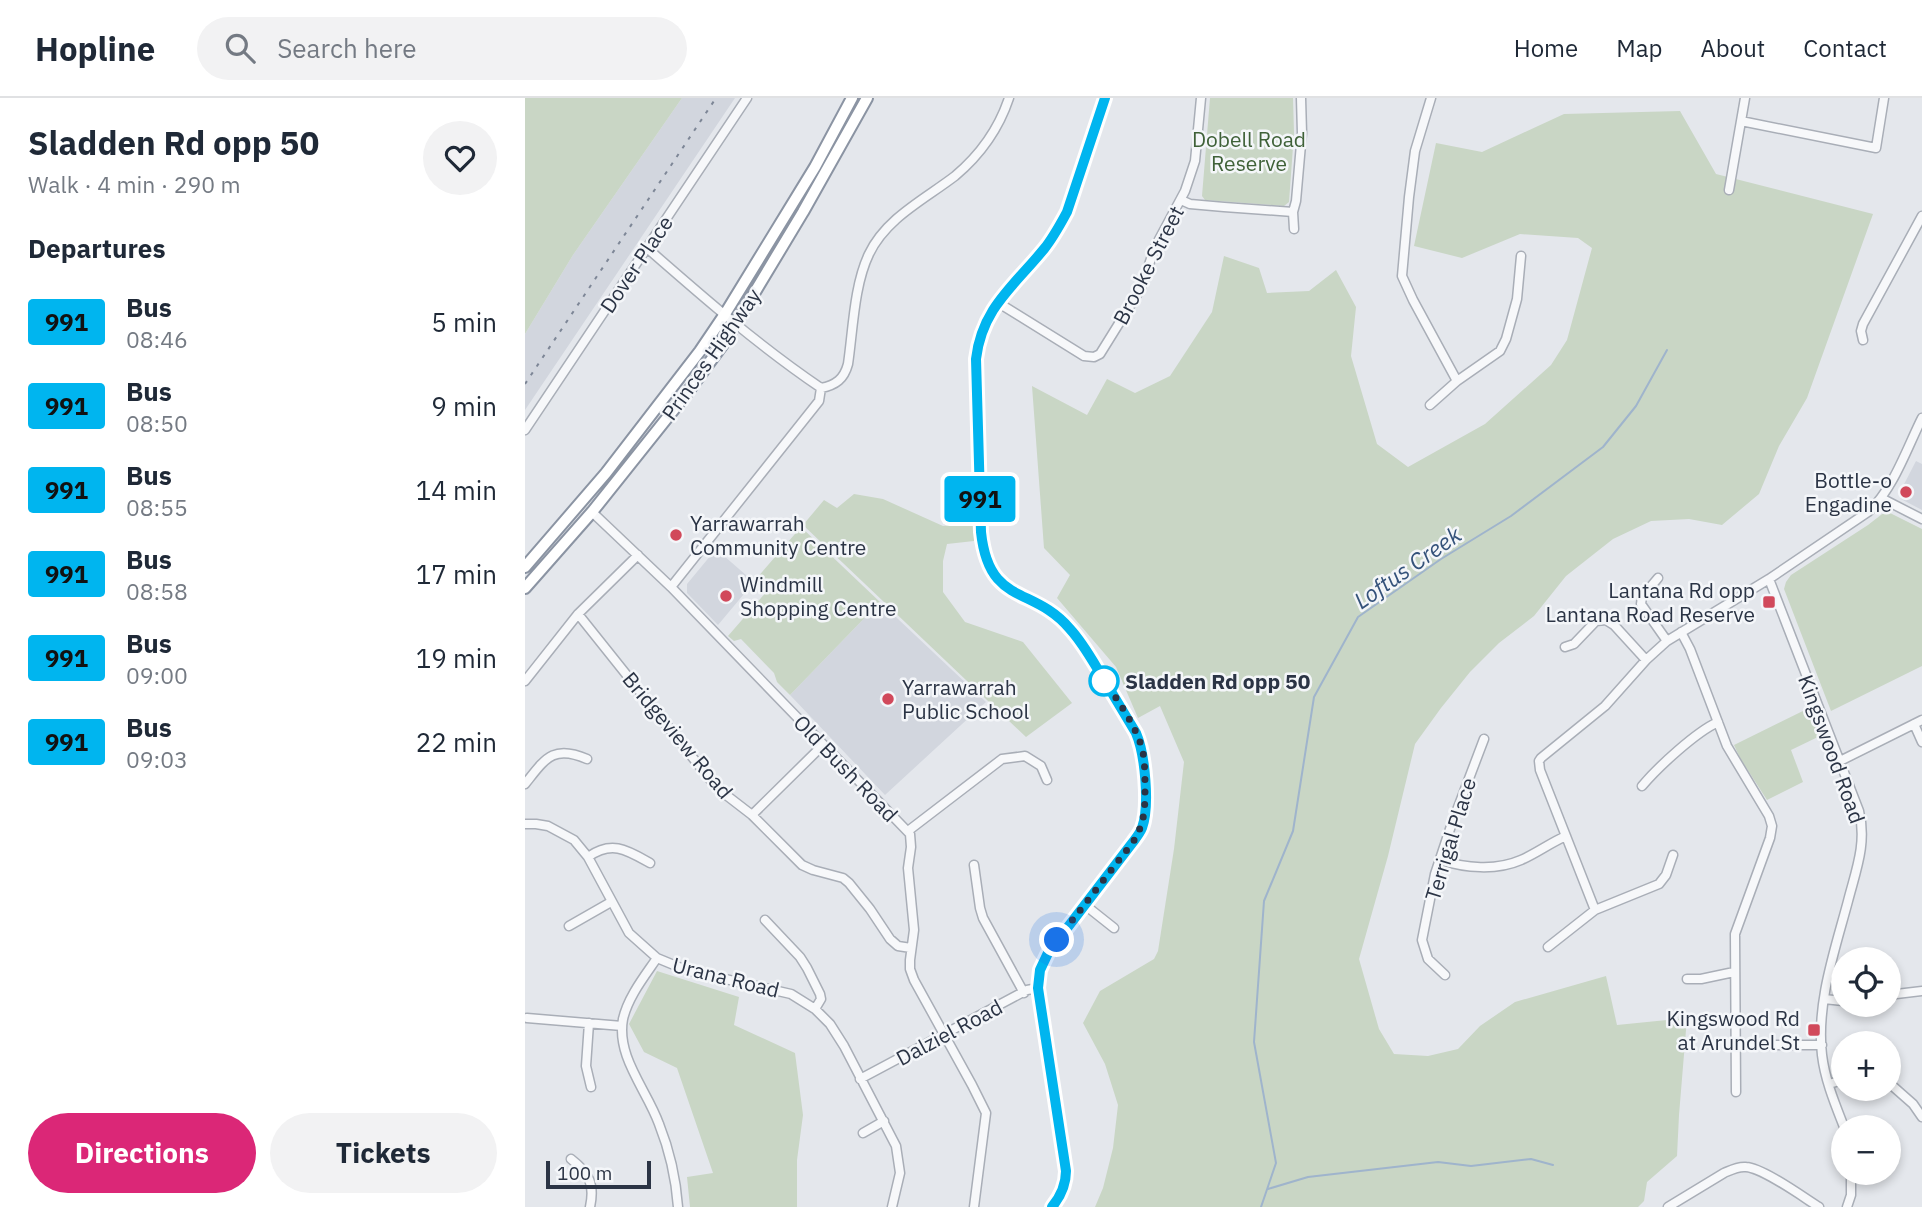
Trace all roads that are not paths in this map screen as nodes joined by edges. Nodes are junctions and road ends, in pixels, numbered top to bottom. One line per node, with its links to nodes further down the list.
1 (747, 98): 17 (street, Dover Place)
2 (852, 98): 20 (highway, Princes Highway)
3 (867, 98): 21 (highway, Princes Highway)
4 (1009, 98): 24 (street)
5 (1105, 98): 19 (street)
6 (1201, 98): 13 (street, Brooke Street)
7 (1301, 98): 14 (street)
8 (1431, 98): 23 (street)
9 (1745, 98): 11 (street)
10 (1884, 98): 11 (street)
11 (1741, 121): 12 (street)
12 (1729, 190)
13 (1181, 201): 14 (street); 19 (street, Brooke Street)
14 (1293, 212): 16 (street)
15 (1922, 216): 22 (street)
16 (1294, 229)
17 (647, 248): 20 (street); 27 (street, Dover Place)
18 (1521, 256): 23 (street)
19 (997, 302): 65 (street)
20 (725, 314): 21 (street); 28 (highway, Princes Highway)
21 (736, 324): 24 (street); 30 (highway, Princes Highway)
22 (1863, 340)
23 (1457, 381): 25 (street)
24 (821, 388): 37 (street)
25 (1430, 405)
26 (1922, 418): 29 (street)
27 (525, 430)
28 (600, 481): 30 (highway); 33 (highway, Princes Highway)
29 (1881, 498): 31 (street); 36 (street)
30 (592, 512): 32 (street, Old Bush Road); 34 (highway); 38 (highway, Princes Highway)
31 (1922, 519)
32 (638, 555): 37 (street, Old Bush Road); 39 (street)
33 (525, 567)
34 (525, 578)
35 (1658, 578): 41 (street)
36 (1769, 579): 40 (street); 51 (street, Kingswood Road)
37 (671, 587): 49 (street, Old Bush Road)
38 (525, 588)
39 (578, 614): 44 (street); 55 (street, Bridgeview Road)
40 (1681, 632): 41 (street); 45 (street)
41 (1667, 641): 43 (street)
42 (1565, 647): 43 (street)
43 (1646, 660): 58 (street)
44 (525, 681)
45 (1718, 722): 54 (street); 73 (street)
46 (1918, 722): 48 (street); 51 (street)
47 (1484, 738): 61 (street, Terrigal Place)
48 (1922, 742)
49 (823, 745): 55 (street); 57 (street, Old Bush Road)
50 (587, 759): 53 (street)
51 (1840, 761): 80 (street, Kingswood Road)
52 (1047, 780): 57 (street)
53 (525, 784)
54 (1642, 786)
55 (752, 815): 71 (street, Bridgeview Road)
56 (525, 824): 60 (street, Urana Road)
57 (908, 831): 71 (street, Old Bush Road)
58 (1566, 836): 61 (street); 66 (street)
59 (1673, 855): 66 (street)
60 (588, 857): 62 (street); 64 (street, Urana Road)
61 (1440, 860): 74 (street, Terrigal Place)
62 (650, 863)
63 (974, 864): 78 (street)
64 (611, 902): 68 (street); 72 (street, Urana Road)
65 (1085, 905): 69 (street); 76 (street)
66 (1595, 910): 70 (street)
67 (765, 920): 82 (street)
68 (569, 926)
69 (1114, 928)
70 (1548, 947)
71 (911, 948): 86 (street, Old Bush Road)
72 (656, 958): 82 (street, Urana Road); 85 (street)
73 (1734, 972): 75 (street); 87 (street)
74 (1445, 975)
75 (1687, 979)
76 (1038, 988): 78 (street, Dalziel Road); 104 (street)
77 (1922, 991): 79 (street)
78 (1024, 992): 86 (street, Dalziel Road)
79 (1901, 993)
80 (1824, 999): 81 (street); 88 (street, Kingswood Road)
81 (1831, 1000)
82 (815, 1009): 89 (street, Urana Road)
83 (527, 1018): 84 (street)
84 (589, 1023): 85 (street); 91 (street)
85 (622, 1026): 101 (street)
86 (945, 1035): 89 (street, Dalziel Road); 103 (street, Old Bush Road)
87 (1736, 1045): 88 (street); 92 (street)
88 (1822, 1045): 90 (street, Kingswood Road)
89 (860, 1079): 96 (street, Urana Road)
90 (1829, 1084): 94 (street, Kingswood Road)
91 (591, 1087)
92 (1736, 1091)
93 (1901, 1093): 95 (street)
94 (1840, 1115)
95 (1922, 1117)
96 (884, 1121): 97 (street); 102 (street, Urana Road)
97 (863, 1133)
98 (571, 1159): 100 (street)
99 (1851, 1185): 107 (street)
100 (590, 1207)
101 (678, 1207)
102 (892, 1207)
103 (974, 1207)
104 (1052, 1207)
105 (1668, 1207): 106 (street)
106 (1819, 1207)
107 (1847, 1207)

